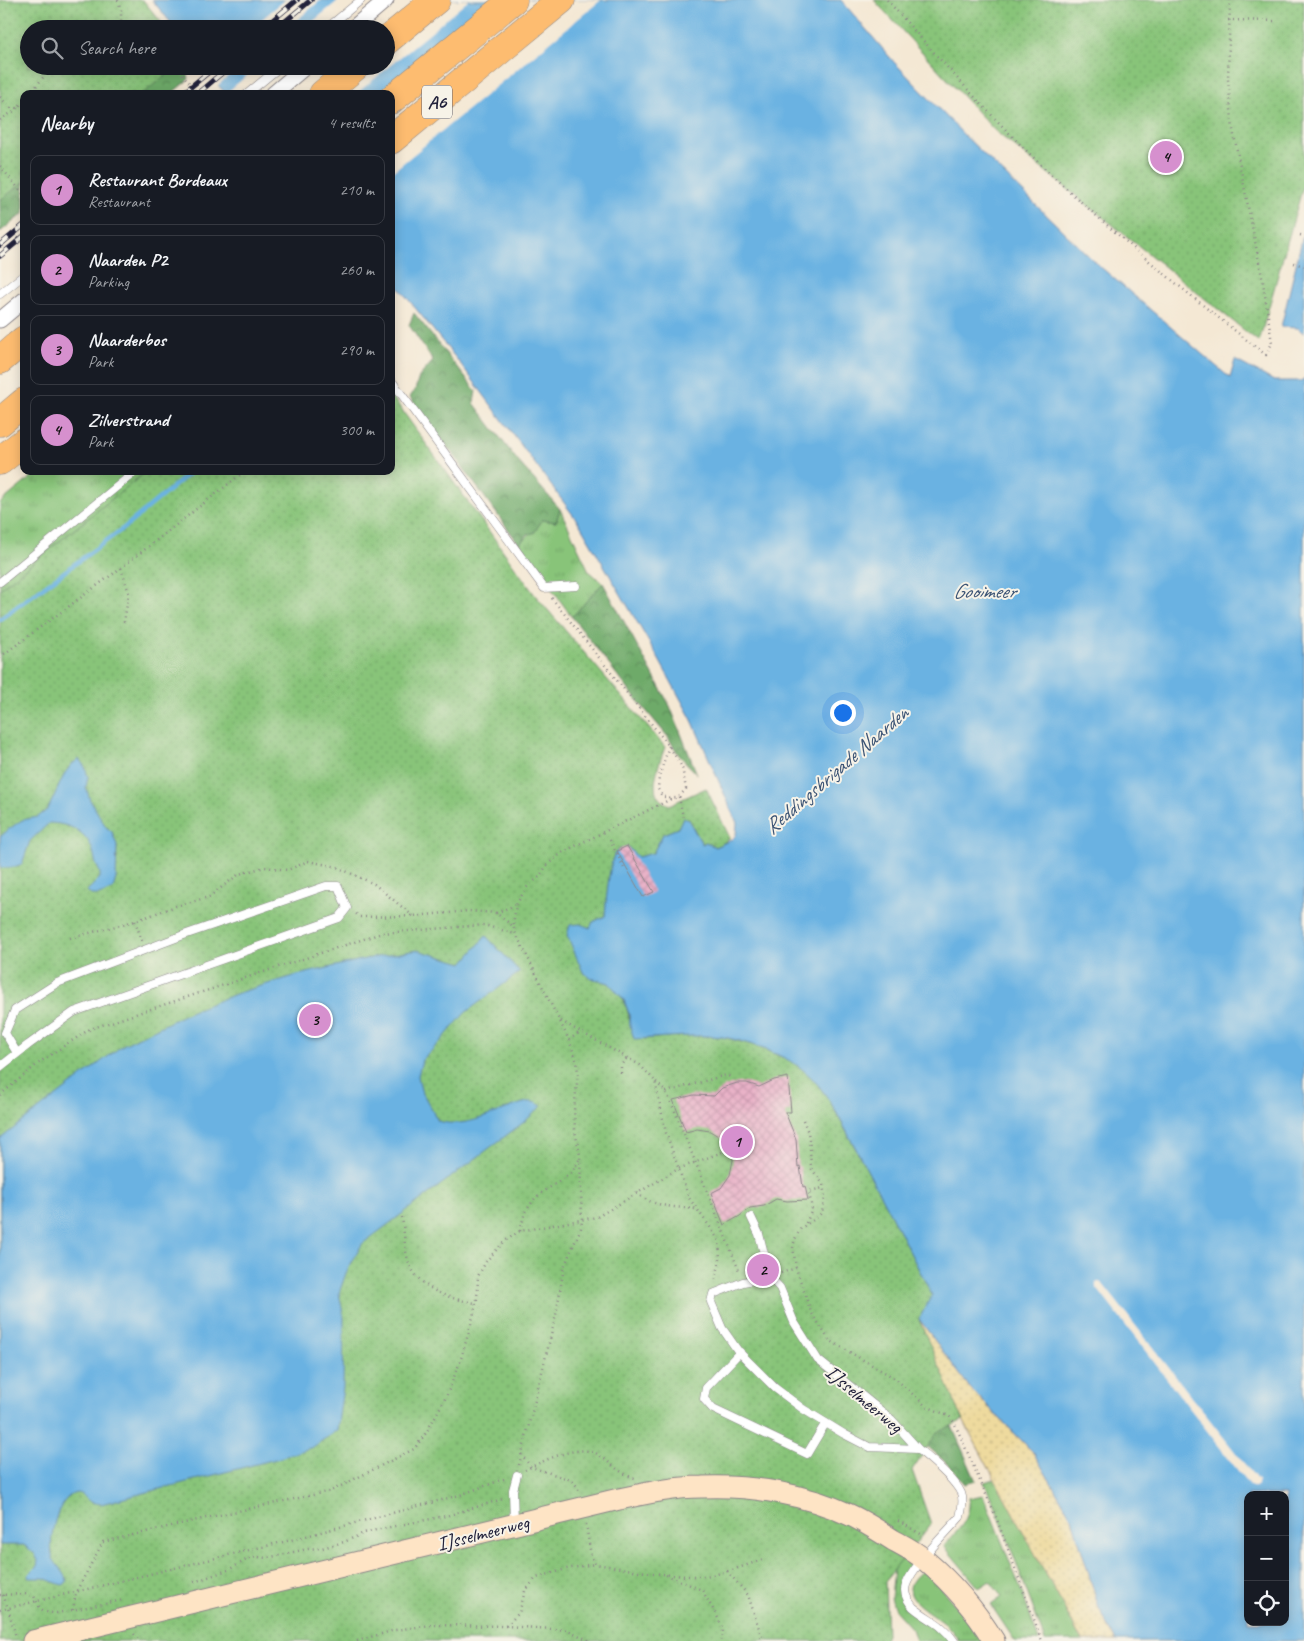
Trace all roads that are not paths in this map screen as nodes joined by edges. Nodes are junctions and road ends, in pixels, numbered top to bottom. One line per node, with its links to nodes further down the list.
1 (361, 0): 6 (lane)
2 (386, 0): 7 (street)
3 (436, 0): 8 (highway)
4 (512, 0): 15 (highway, A6)
5 (560, 0): 16 (highway, A6)
6 (337, 20)
7 (363, 20)
8 (395, 34)
9 (270, 75): 12 (lane)
10 (295, 75): 13 (street)
11 (345, 75): 14 (highway)
12 (252, 90)
13 (278, 90)
14 (328, 90)
15 (395, 97)
16 (395, 137)
17 (20, 278): 18 (lane)
18 (0, 294)
19 (20, 303): 20 (street)
20 (0, 320)
21 (20, 343): 22 (highway)
22 (0, 360)
23 (395, 385): 30 (lane)
24 (20, 405): 25 (highway)
25 (0, 422)
26 (20, 445): 27 (highway)
27 (0, 461)
28 (131, 475): 29 (lane)
29 (0, 582)
30 (576, 586)
31 (17, 1053): 31 (lane); 32 (lane)
32 (0, 1067)
33 (751, 1217): 34 (lane, IJsselmeerweg)
34 (770, 1277): 35 (lane, IJsselmeerweg); 37 (lane, IJsselmeerweg)
35 (740, 1352): 36 (lane, IJsselmeerweg); 36 (lane)
36 (825, 1424): 37 (lane, IJsselmeerweg)
37 (918, 1449): 40 (lane, IJsselmeerweg)
38 (516, 1475): 39 (lane)
39 (515, 1525): 40 (main road, IJsselmeerweg); 41 (main road, IJsselmeerweg)
40 (924, 1558): 42 (lane, IJsselmeerweg); 43 (main road, IJsselmeerweg)
41 (33, 1641)
42 (954, 1641)
43 (994, 1641)

